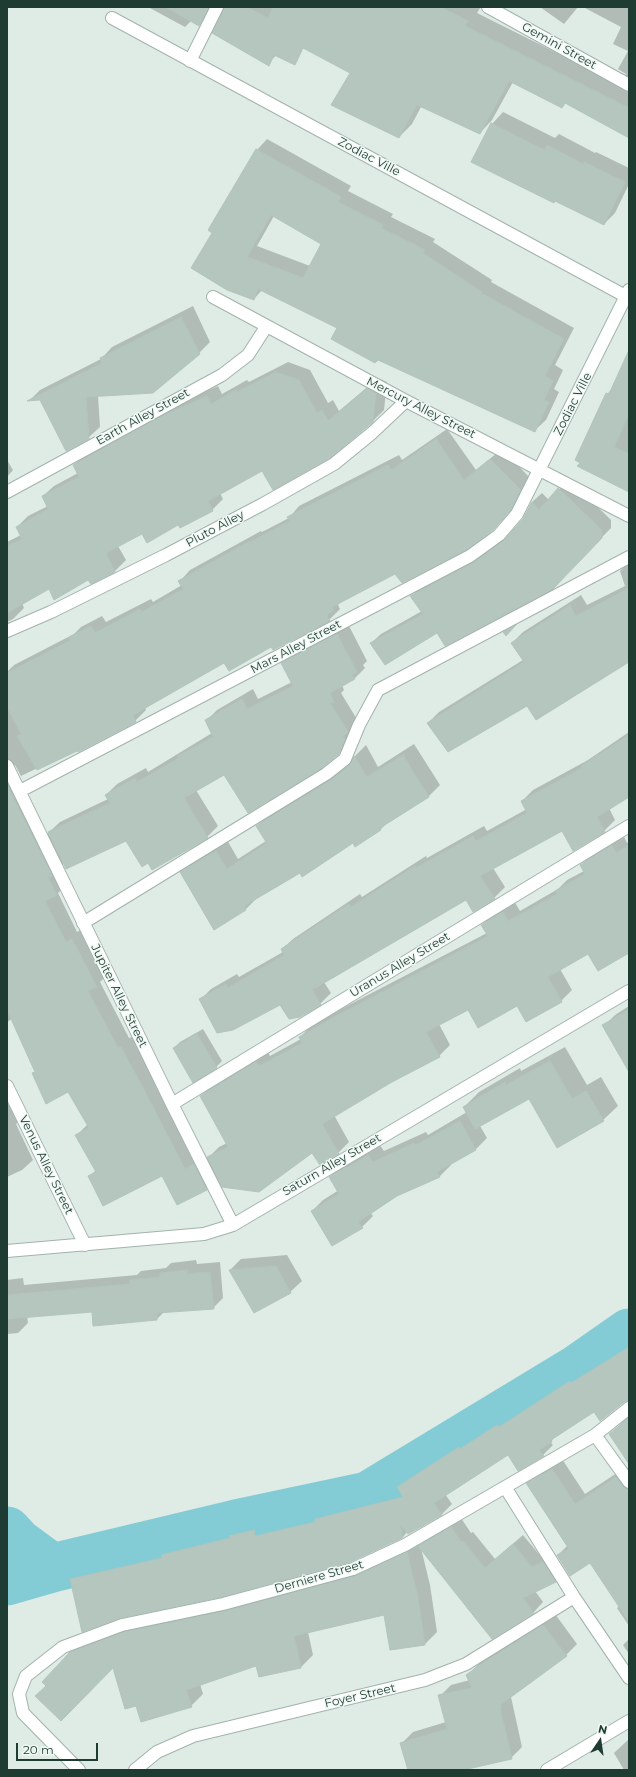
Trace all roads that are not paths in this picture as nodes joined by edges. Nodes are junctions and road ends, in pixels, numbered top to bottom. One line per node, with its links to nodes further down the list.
1 (217, 7): 4 (street)
2 (488, 7): 5 (street, Gemini Street)
3 (112, 18): 4 (street, Zodiac Ville)
4 (190, 61): 6 (street, Zodiac Ville)
5 (629, 85)
6 (628, 295): 10 (street, Zodiac Ville)
7 (213, 297): 8 (street, Mercury Alley Street)
8 (266, 327): 9 (street, Mercury Alley Street); 11 (street, Earth Alley Street)
9 (406, 401): 10 (street, Mercury Alley Street); 14 (street, Pluto Alley)
10 (540, 469): 12 (street, Mercury Alley Street); 16 (street, Mars Alley Street)
11 (7, 492)
12 (629, 516)
13 (629, 557): 18 (street)
14 (7, 631)
15 (7, 766): 16 (street, Jupiter Alley Street)
16 (20, 792): 18 (street, Jupiter Alley Street)
17 (629, 826): 21 (street, Uranus Alley Street)
18 (83, 923): 21 (street, Jupiter Alley Street)
19 (629, 991): 22 (street, Saturn Alley Street)
20 (7, 1086): 23 (street, Venus Alley Street)
21 (172, 1104): 22 (street, Jupiter Alley Street)
22 (233, 1224): 23 (street, Saturn Alley Street)
23 (85, 1244): 24 (street, Saturn Alley Street)
24 (7, 1251)
25 (629, 1408): 26 (street, Derniere Street)
26 (595, 1435): 27 (street); 28 (street, Derniere Street)
27 (629, 1482)
28 (505, 1487): 29 (street); 32 (street, Derniere Street)
29 (574, 1597): 30 (street); 33 (street, Foyer Street)
30 (629, 1678)
31 (629, 1721): 34 (street)
32 (79, 1770)
33 (136, 1770)
34 (547, 1770)

